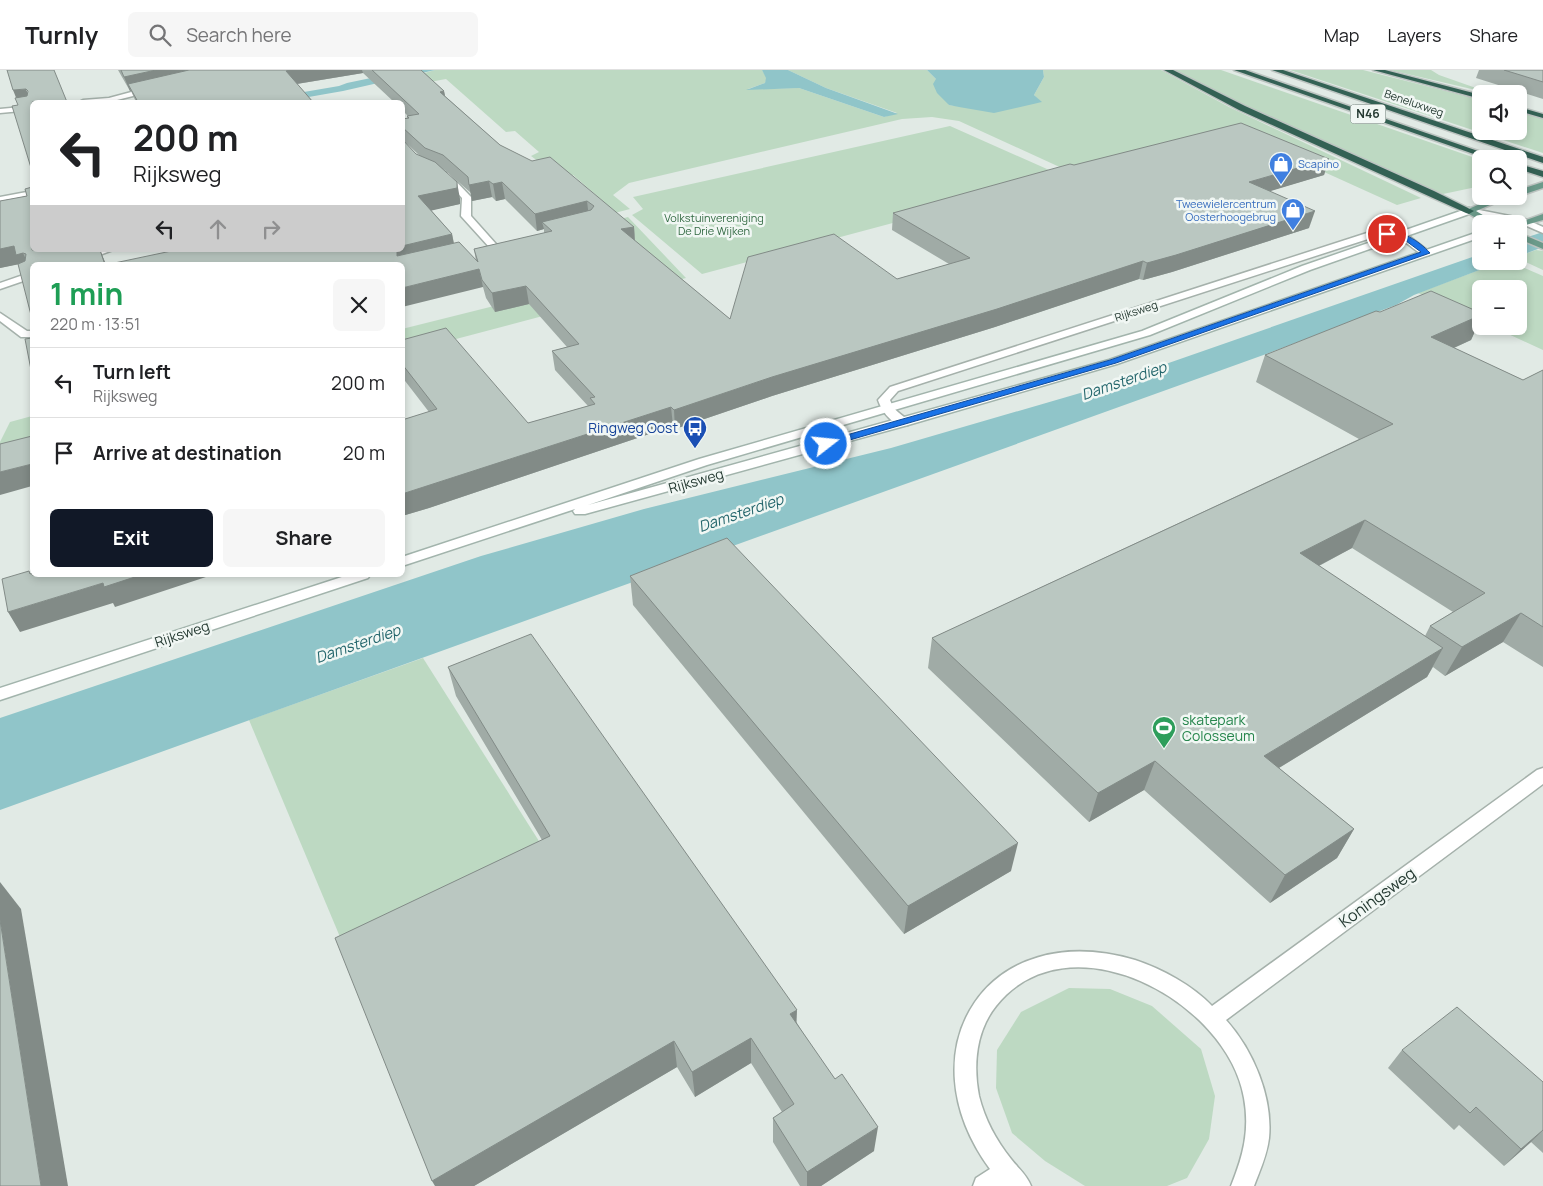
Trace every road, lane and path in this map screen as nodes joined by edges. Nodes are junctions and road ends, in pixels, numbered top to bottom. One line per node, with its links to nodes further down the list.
1 (1168, 70): 22 (highway)
2 (1238, 70): 12 (highway, Beneluxweg / N46)
3 (1276, 70): 13 (highway, Beneluxweg / N46)
4 (1377, 70): 6 (highway)
5 (160, 87): 7 (main road)
6 (1472, 95)
7 (113, 100)
8 (30, 108): 9 (main road)
9 (0, 111)
10 (1527, 111): 11 (highway)
11 (1543, 116)
12 (1472, 150)
13 (1543, 160)
14 (1527, 169): 16 (highway)
15 (434, 170): 32 (main road)
16 (1543, 174)
17 (1543, 184): 18 (main road)
18 (1527, 189)
19 (30, 194): 20 (main road)
20 (0, 200)
21 (1484, 205): 22 (main road, Rijksweg)
22 (1469, 211): 23 (main road); 24 (main road); 29 (main road, Rijksweg)
23 (1477, 215)
24 (1487, 215)
25 (1543, 217): 26 (main road)
26 (1527, 222)
27 (1527, 225): 28 (main road)
28 (1543, 230)
29 (1404, 236): 35 (main road); 41 (main road, Rijksweg); 41 (main road, Rijksweg)
30 (1472, 237): 35 (main road, Rijksweg)
31 (1527, 239): 33 (main road)
32 (493, 246)
33 (1543, 246)
34 (102, 252): 36 (main road)
35 (1426, 253): 42 (main road, Rijksweg)
36 (72, 262)
37 (30, 276): 38 (main road)
38 (0, 286)
39 (0, 316): 40 (main road)
40 (30, 334)
41 (887, 410): 42 (main road); 43 (main road, Rijksweg)
42 (904, 422): 43 (main road, Rijksweg)
43 (486, 535): 44 (main road, Rijksweg)
44 (405, 561)
45 (357, 577): 46 (main road, Rijksweg)
46 (0, 694)
47 (1543, 776): 48 (main road, Koningsweg)
48 (1212, 1018): 49 (main road); 51 (main road)
49 (1013, 1179): 50 (main road)
50 (984, 1186)
51 (1242, 1186)

